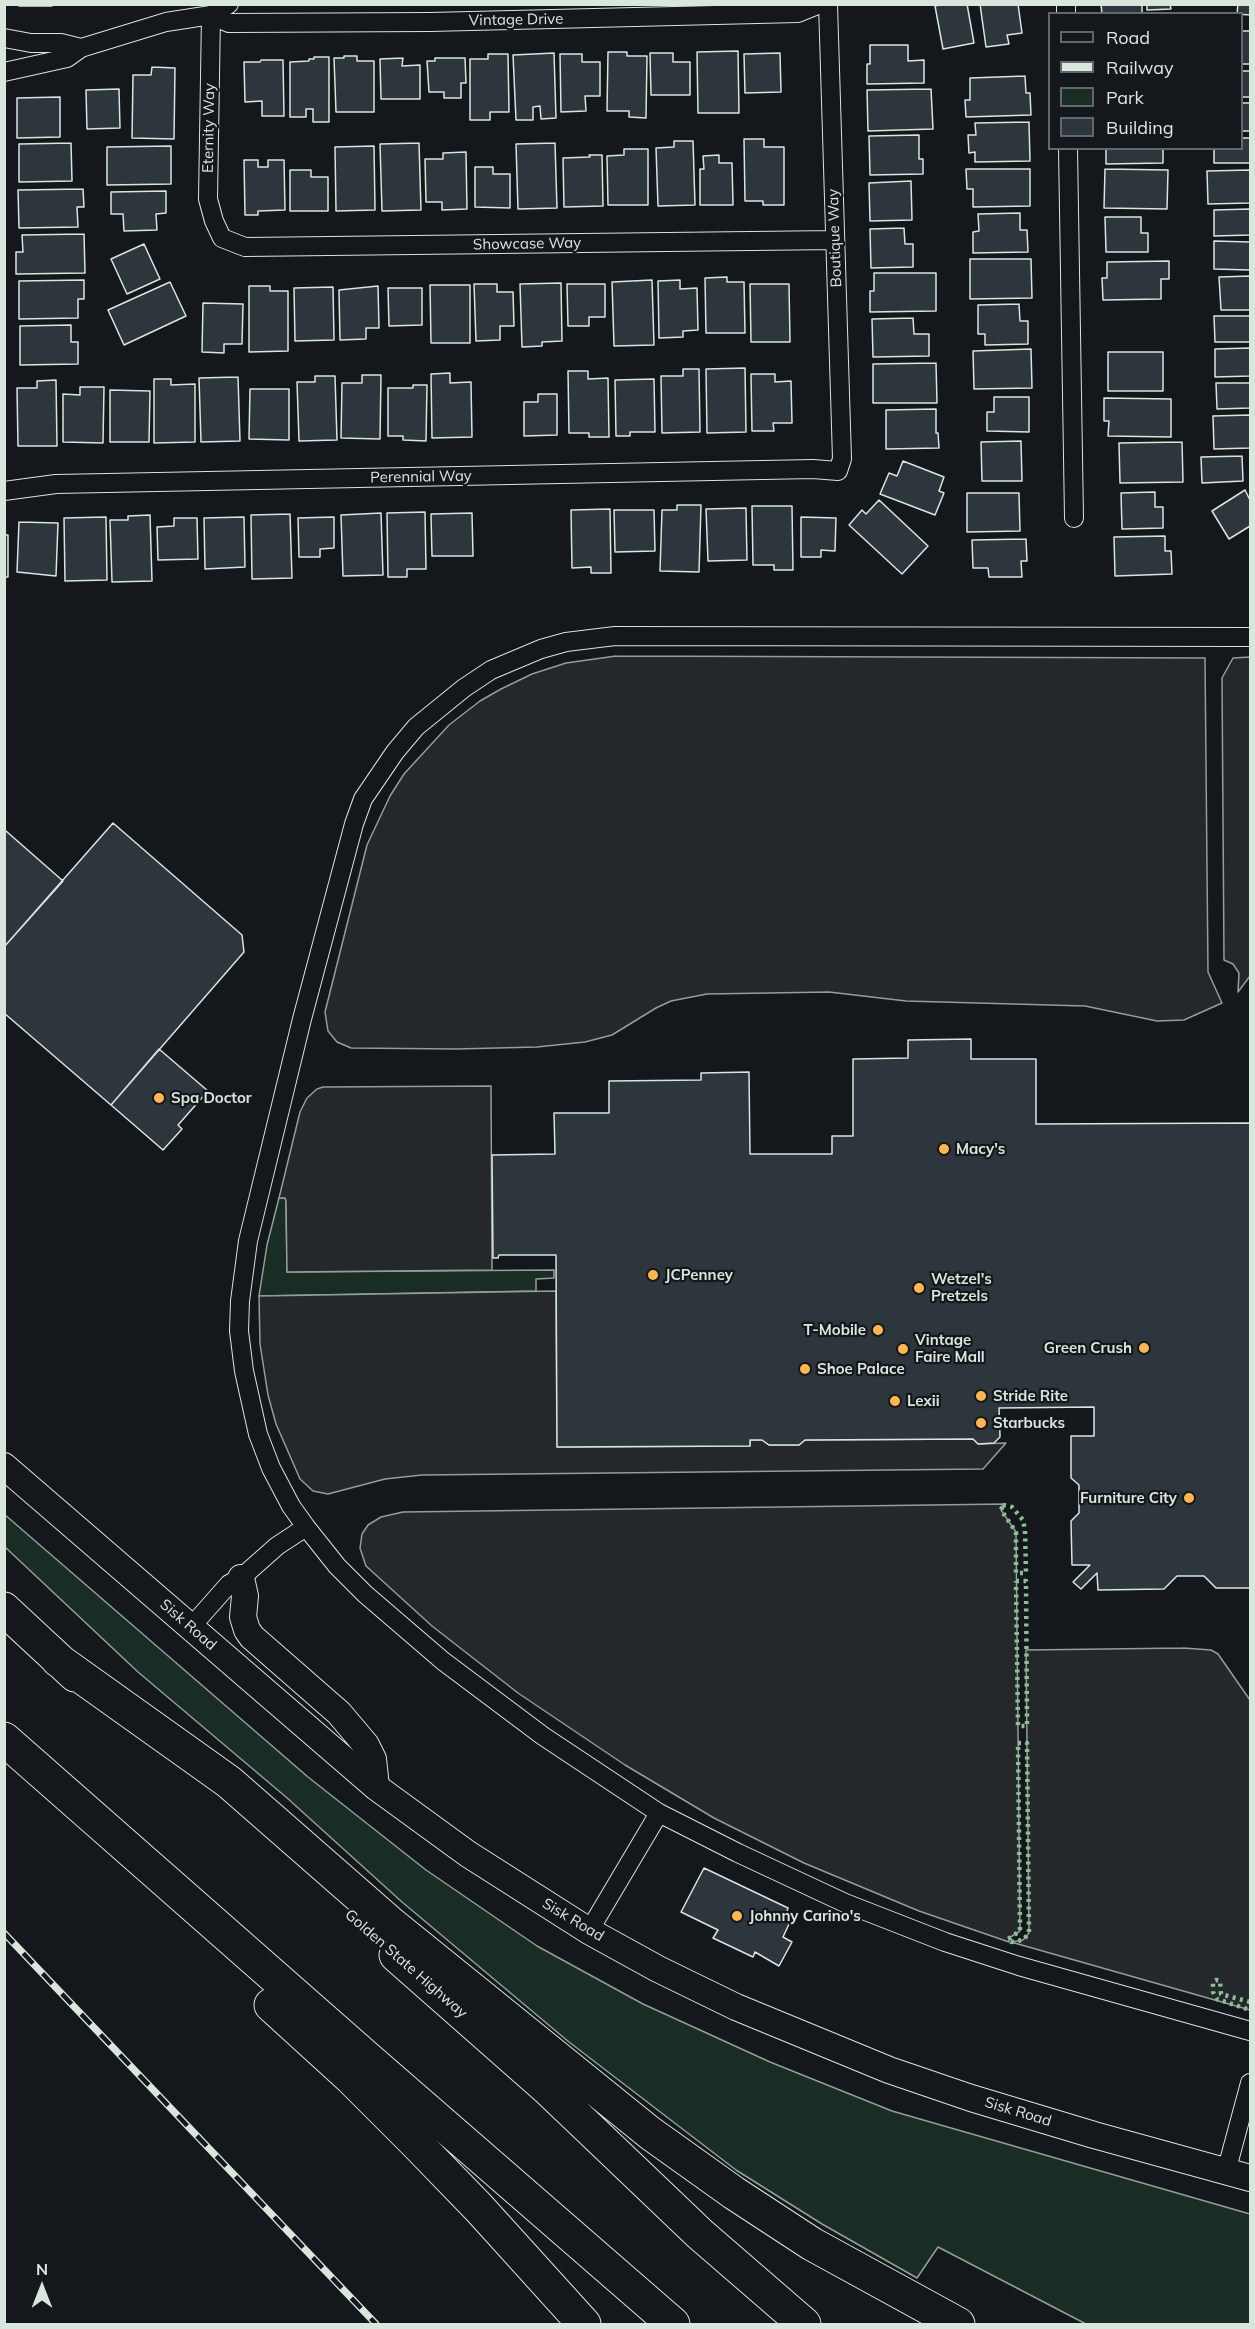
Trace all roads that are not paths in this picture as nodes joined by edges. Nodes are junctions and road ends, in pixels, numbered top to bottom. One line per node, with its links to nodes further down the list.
1 (229, 4): 4 (street, Vintage Drive)
2 (820, 4): 4 (street, Vintage Drive)
3 (828, 4): 10 (street, Boutique Way)
4 (211, 15): 6 (street, Vintage Drive); 9 (street, Eternity Way)
5 (4, 39): 6 (street, Vintage Drive); 7 (street)
6 (81, 48): 7 (street, Vintage Drive)
7 (4, 71)
8 (1068, 150): 13 (street)
9 (222, 238): 10 (street, Showcase Way)
10 (835, 240): 11 (street, Boutique Way)
11 (838, 471): 12 (street, Perennial Way)
12 (4, 491)
13 (1074, 518)
14 (1251, 637): 16 (street)
15 (4, 1466): 19 (main road, Sisk Road)
16 (306, 1527): 17 (street); 24 (street)
17 (241, 1578): 19 (street); 23 (main road)
18 (4, 1609): 20 (highway, Golden State Highway)
19 (191, 1628): 23 (main road, Sisk Road)
20 (58, 1660): 32 (highway, Golden State Highway); 33 (highway)
21 (4, 1739): 31 (highway)
22 (4, 1756): 30 (highway)
23 (375, 1787): 25 (main road, Sisk Road)
24 (659, 1813): 25 (street); 26 (street)
25 (589, 1931): 28 (main road, Sisk Road)
26 (1251, 2031)
27 (1251, 2083): 28 (street)
28 (1226, 2172): 29 (main road, Sisk Road)
29 (1251, 2178)
30 (584, 2325)
31 (674, 2325)
32 (804, 2325)
33 (958, 2325)

